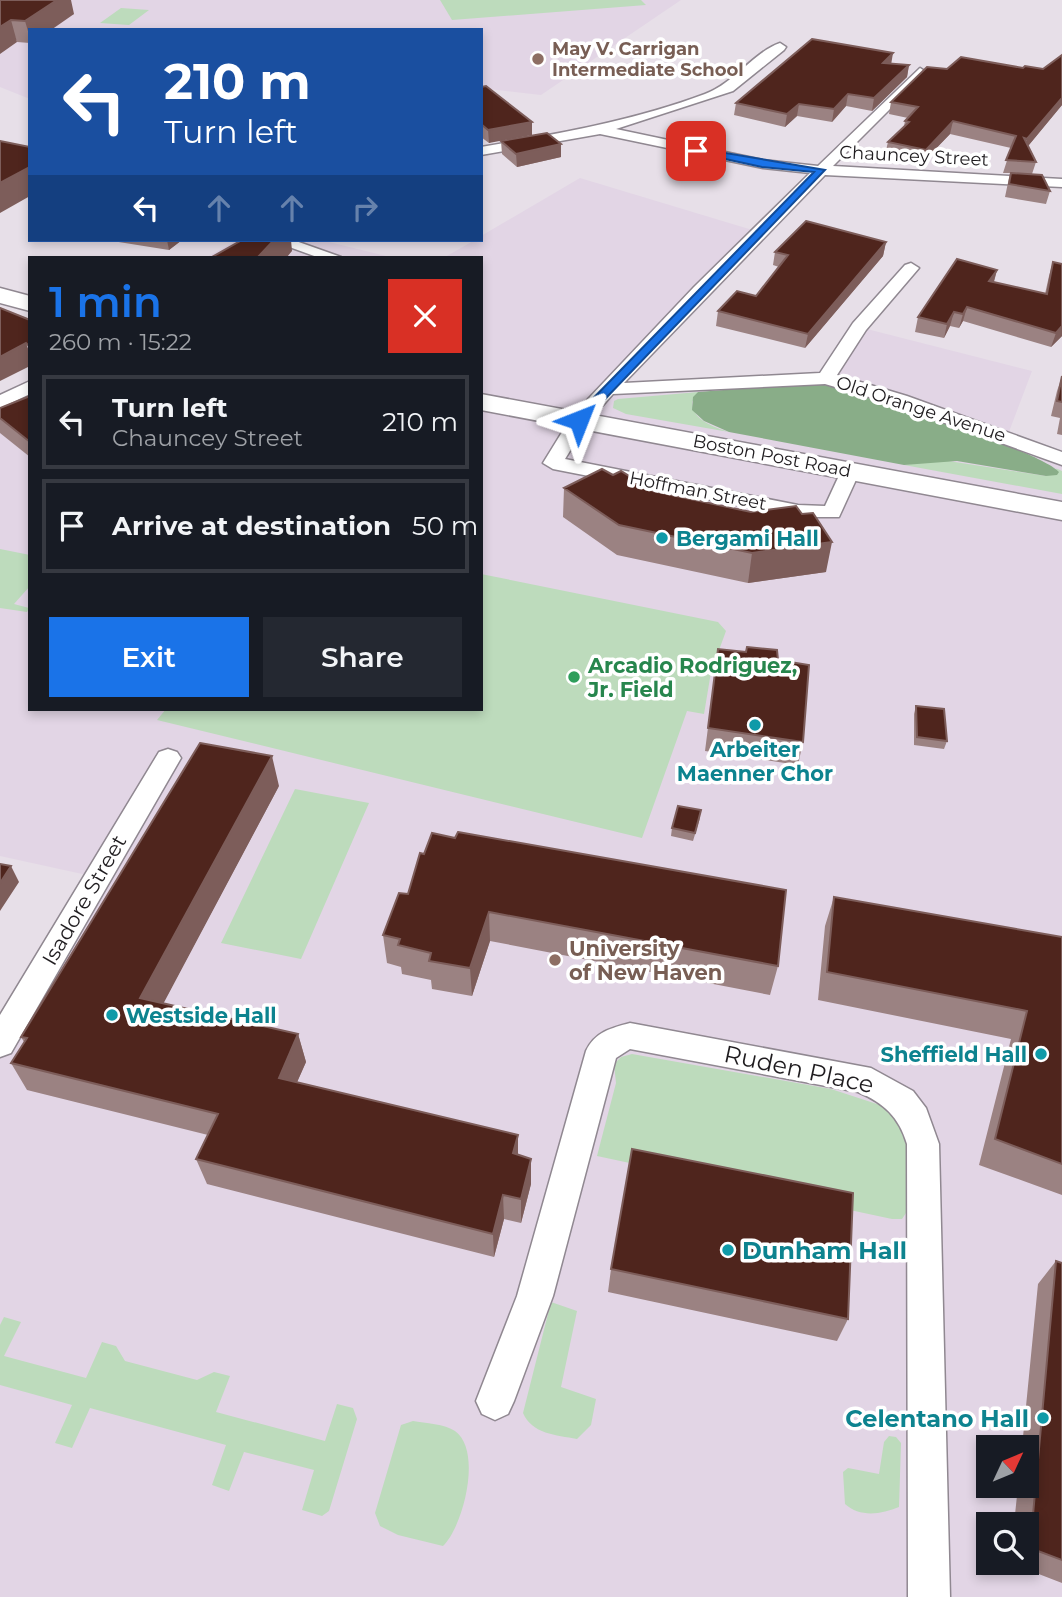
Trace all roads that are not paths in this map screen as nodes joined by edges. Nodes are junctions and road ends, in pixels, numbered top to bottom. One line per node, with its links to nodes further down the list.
1 (780, 47): 3 (street)
2 (920, 72): 5 (street, Hoffman Street)
3 (600, 130): 4 (street); 5 (street, Chauncey Street)
4 (483, 151)
5 (820, 170): 6 (street, Chauncey Street); 14 (street, Hoffman Street)
6 (1060, 179)
7 (284, 242): 8 (street)
8 (329, 256)
9 (911, 268): 12 (street)
10 (0, 295): 11 (main road)
11 (28, 303)
12 (826, 378): 14 (street, Old Orange Avenue); 18 (street, Old Orange Avenue)
13 (28, 387): 15 (street)
14 (610, 389): 17 (street, Hoffman Street)
15 (0, 402)
16 (483, 402): 17 (main road, Boston Post Road)
17 (579, 420): 19 (main road, Boston Post Road); 19 (street, Hoffman Street)
18 (1062, 459)
19 (850, 471): 20 (main road, Boston Post Road)
20 (1062, 511)
21 (168, 758): 22 (street, Isadore Street)
22 (0, 1043)
23 (495, 1401): 24 (street, Ruden Place)
24 (929, 1597)

